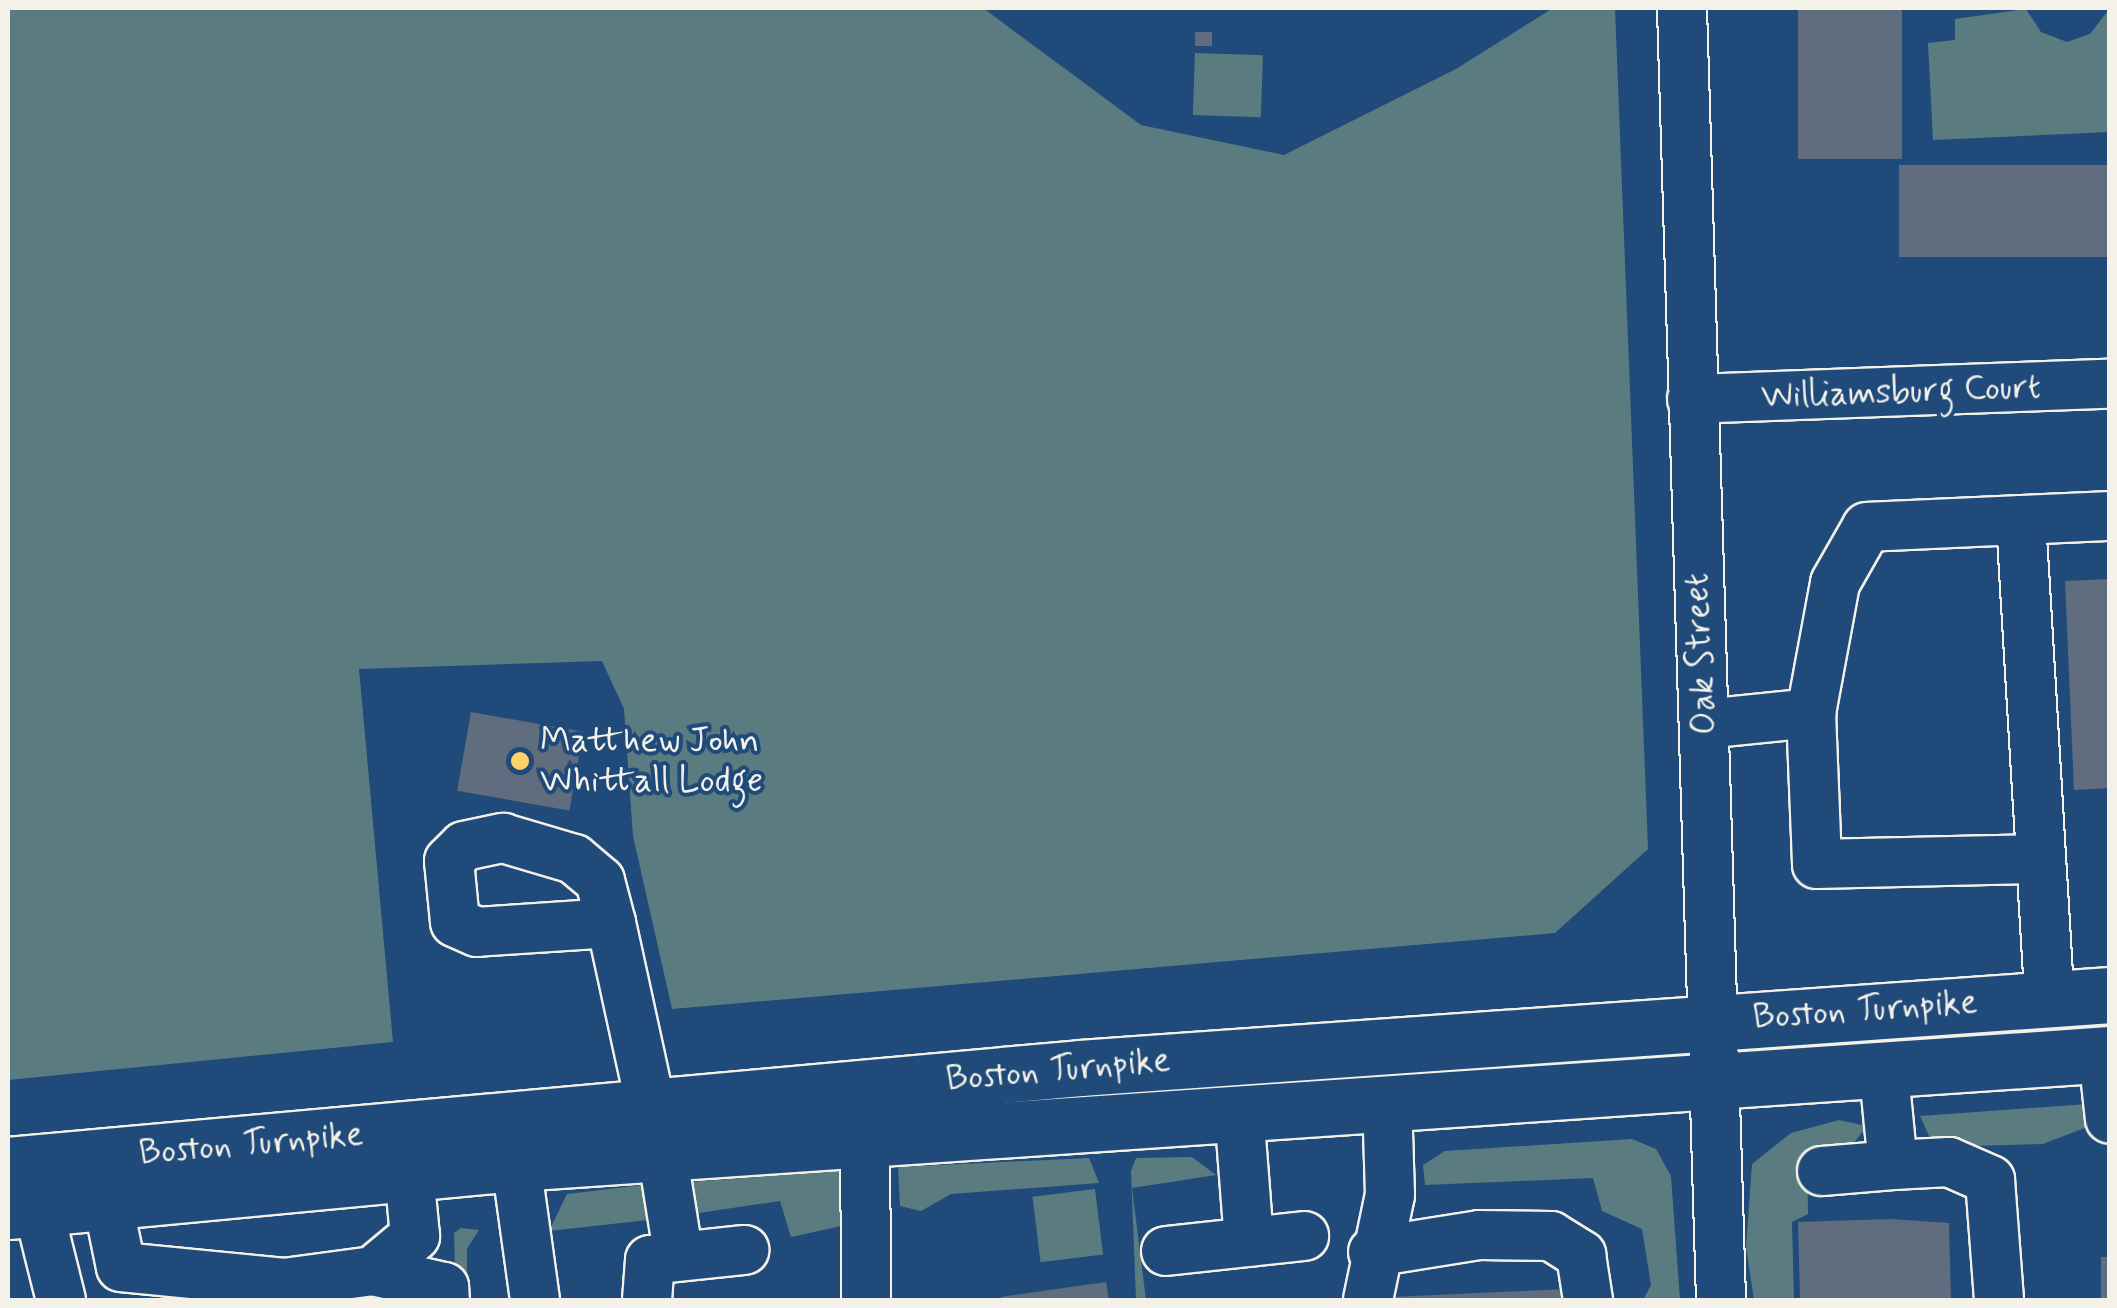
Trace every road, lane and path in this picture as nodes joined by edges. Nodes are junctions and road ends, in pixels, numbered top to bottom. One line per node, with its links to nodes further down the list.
1 (1682, 8): 3 (street, Oak Street)
2 (2110, 384): 3 (street, Williamsburg Court)
3 (1692, 398): 7 (street, Oak Street)
4 (2110, 516): 5 (street)
5 (2020, 520): 6 (street); 8 (street)
6 (1811, 713): 7 (street); 8 (street)
7 (1705, 724): 12 (street, Oak Street)
8 (2041, 859): 11 (street)
9 (606, 902): 19 (street)
10 (2110, 995): 11 (highway, Boston Turnpike)
11 (2049, 998): 12 (highway, Boston Turnpike)
12 (1716, 1020): 15 (street, Oak Street); 19 (highway, Boston Turnpike)
13 (2106, 1055): 14 (highway, Boston Turnpike); 18 (street)
14 (1884, 1074): 15 (highway, Boston Turnpike); 22 (street)
15 (1720, 1088): 16 (highway, Boston Turnpike); 41 (street, Oak Street)
16 (1388, 1102): 17 (highway, Boston Turnpike); 32 (street)
17 (1239, 1111): 20 (highway, Boston Turnpike); 28 (street)
18 (2110, 1119)
19 (656, 1129): 20 (highway, Boston Turnpike); 21 (highway, Boston Turnpike); 25 (highway, Boston Turnpike); 31 (street)
20 (865, 1138): 38 (street)
21 (516, 1163): 24 (highway, Boston Turnpike); 36 (street)
22 (1893, 1165): 23 (street); 42 (street)
23 (1822, 1171)
24 (409, 1174): 26 (highway, Boston Turnpike); 33 (street)
25 (18, 1195): 26 (highway, Boston Turnpike); 34 (street)
26 (107, 1199): 33 (street)
27 (1304, 1236): 28 (street)
28 (1248, 1242): 30 (street)
29 (744, 1250): 31 (street)
30 (1166, 1251)
31 (678, 1252): 37 (street)
32 (1373, 1252): 39 (street); 40 (street)
33 (372, 1271): 35 (street)
34 (61, 1300)
35 (444, 1300)
36 (535, 1300)
37 (648, 1300)
38 (866, 1300)
39 (1368, 1300)
40 (1588, 1300)
41 (1721, 1300)
42 (1999, 1300)

